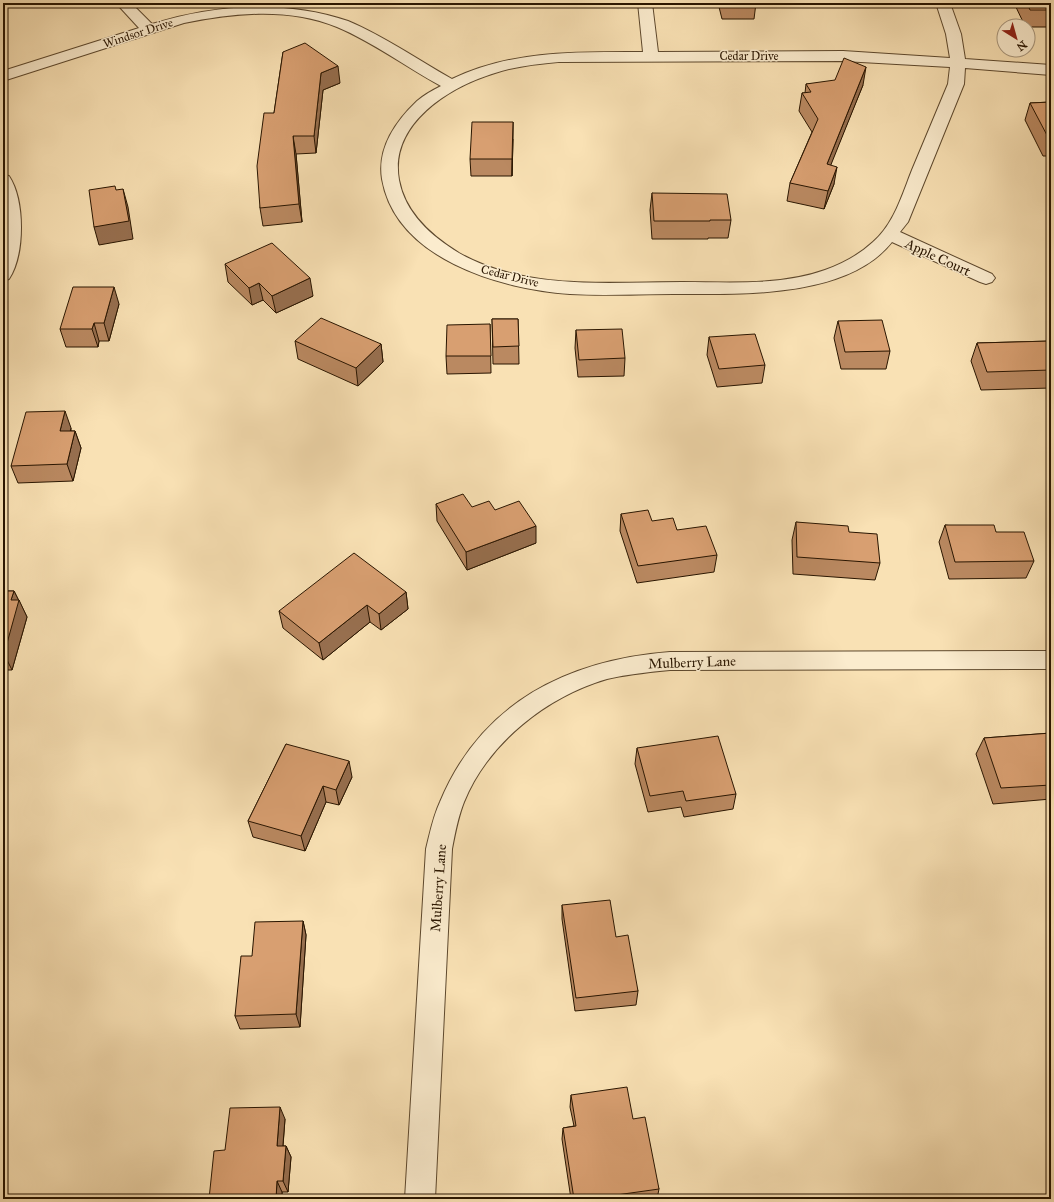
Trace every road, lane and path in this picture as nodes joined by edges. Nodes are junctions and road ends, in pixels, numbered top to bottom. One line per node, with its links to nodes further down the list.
1 (124, 3): 4 (street)
2 (645, 3): 5 (street)
3 (943, 3): 6 (street)
4 (149, 29): 8 (street, Windsor Drive); 9 (street, Windsor Drive)
5 (651, 56): 6 (street, Cedar Drive); 9 (street, Cedar Drive)
6 (959, 63): 7 (street, Cedar Drive); 11 (street, Cedar Drive)
7 (1051, 70)
8 (3, 76)
9 (451, 85): 11 (street, Cedar Drive)
10 (3, 180): 12 (street)
11 (891, 235): 13 (street, Apple Court)
12 (3, 275)
13 (986, 278)
14 (1051, 660): 15 (street, Mulberry Lane)
15 (420, 1199)

